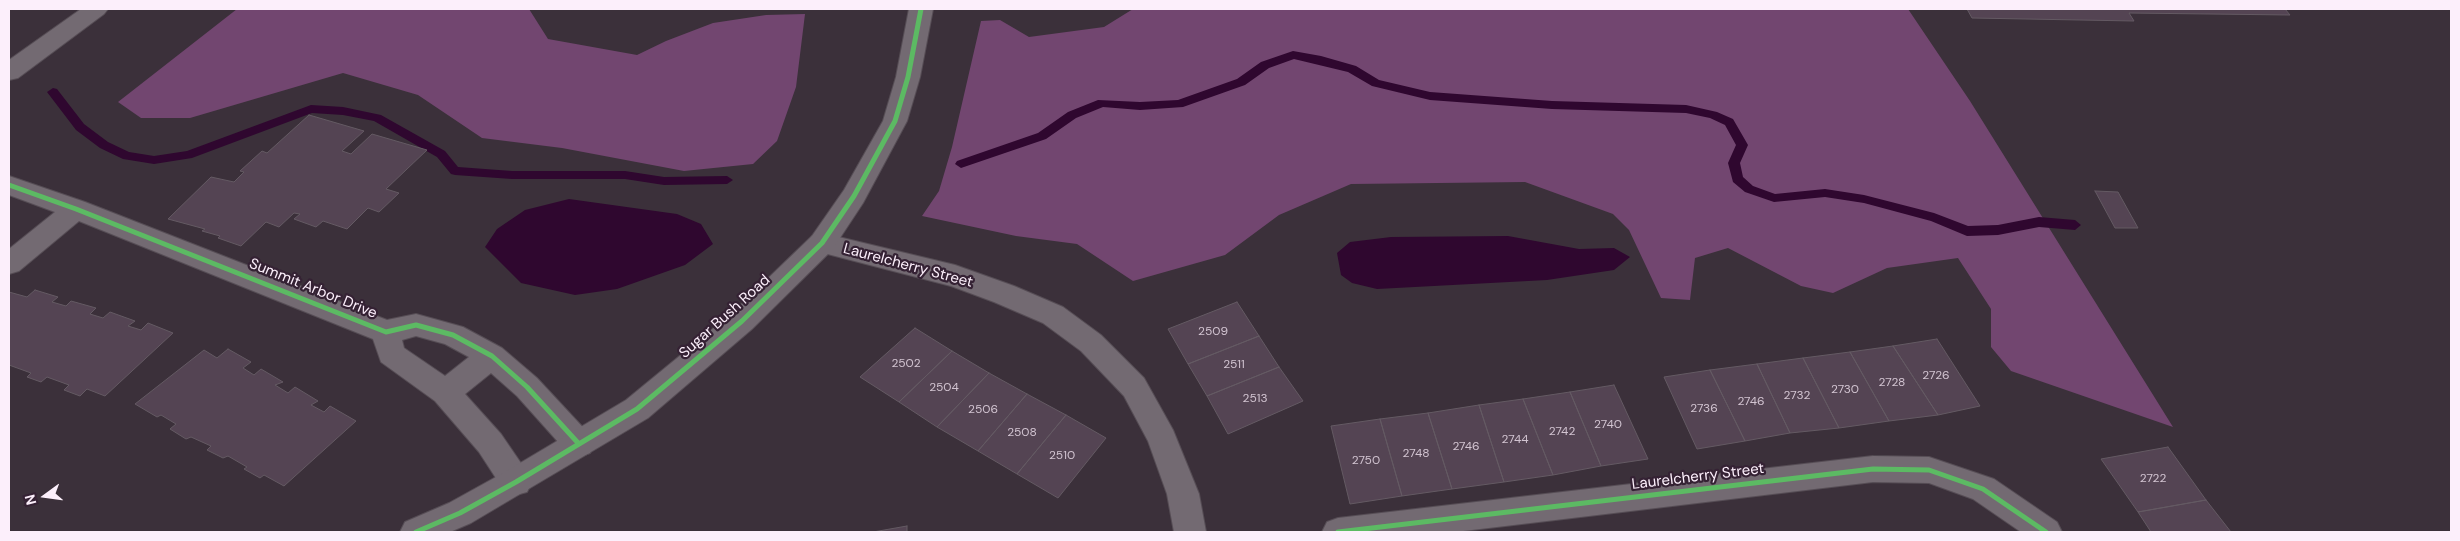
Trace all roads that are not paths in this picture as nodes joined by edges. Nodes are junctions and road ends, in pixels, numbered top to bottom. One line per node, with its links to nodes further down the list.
1 (96, 9): 3 (street)
2 (921, 9): 6 (street, Sugar Bush Road)
3 (9, 72)
4 (9, 185): 5 (street, Summit Arbor Drive)
5 (76, 209): 7 (street); 8 (street, Summit Arbor Drive)
6 (822, 243): 11 (street, Sugar Bush Road); 14 (street, Laurelcherry Street)
7 (9, 264)
8 (386, 332): 9 (street, Summit Arbor Drive); 10 (street, Summit Arbor Drive)
9 (492, 356): 10 (street); 11 (street, Summit Arbor Drive)
10 (445, 392): 12 (street, Summit Arbor Drive)
11 (579, 444): 12 (street, Sugar Bush Road)
12 (516, 482): 13 (street, Sugar Bush Road)
13 (416, 532)
14 (1190, 532)
15 (1338, 532): 16 (street, Laurelcherry Street)
16 (2046, 532)

